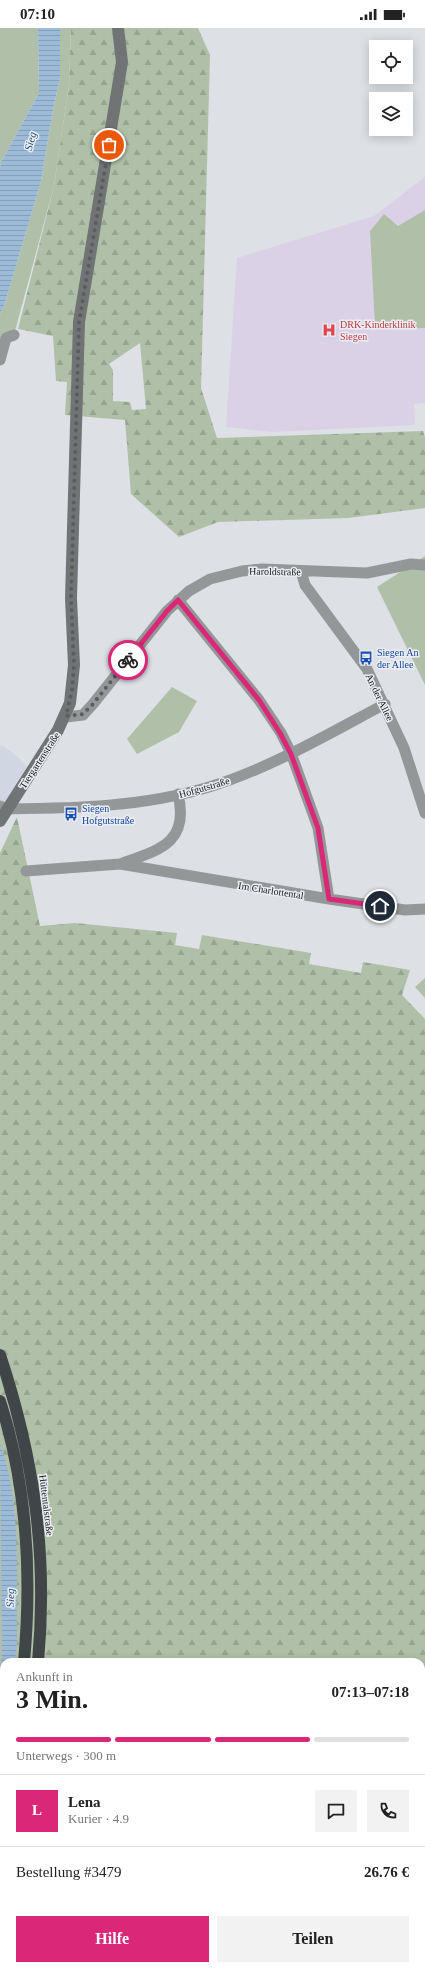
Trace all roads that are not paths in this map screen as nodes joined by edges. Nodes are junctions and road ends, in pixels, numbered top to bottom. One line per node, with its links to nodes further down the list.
1 (118, 28): 8 (street, Tiergartenstraße)
2 (14, 335): 3 (street)
3 (0, 360)
4 (424, 565): 5 (street, Haroldstraße)
5 (301, 571): 6 (street, Haroldstraße); 7 (street, An der Allee)
6 (178, 600): 8 (street, Haroldstraße); 9 (street)
7 (385, 704): 9 (street, Hofgutstraße); 12 (street, An der Allee)
8 (66, 716): 11 (street, Tiergartenstraße)
9 (291, 754): 10 (street, Hofgutstraße); 16 (street)
10 (178, 794): 11 (street, Hofgutstraße); 14 (street, Im Charlottental)
11 (4, 808): 13 (street, Tiergartenstraße)
12 (425, 813)
13 (0, 821)
14 (120, 864): 15 (street, Im Charlottental); 16 (street, Im Charlottental)
15 (26, 871)
16 (329, 899): 17 (street, Im Charlottental)
17 (424, 908)
18 (0, 1356): 21 (highway, Hüttentalstraße)
19 (0, 1401): 20 (highway)
20 (24, 1658)
21 (38, 1658)

